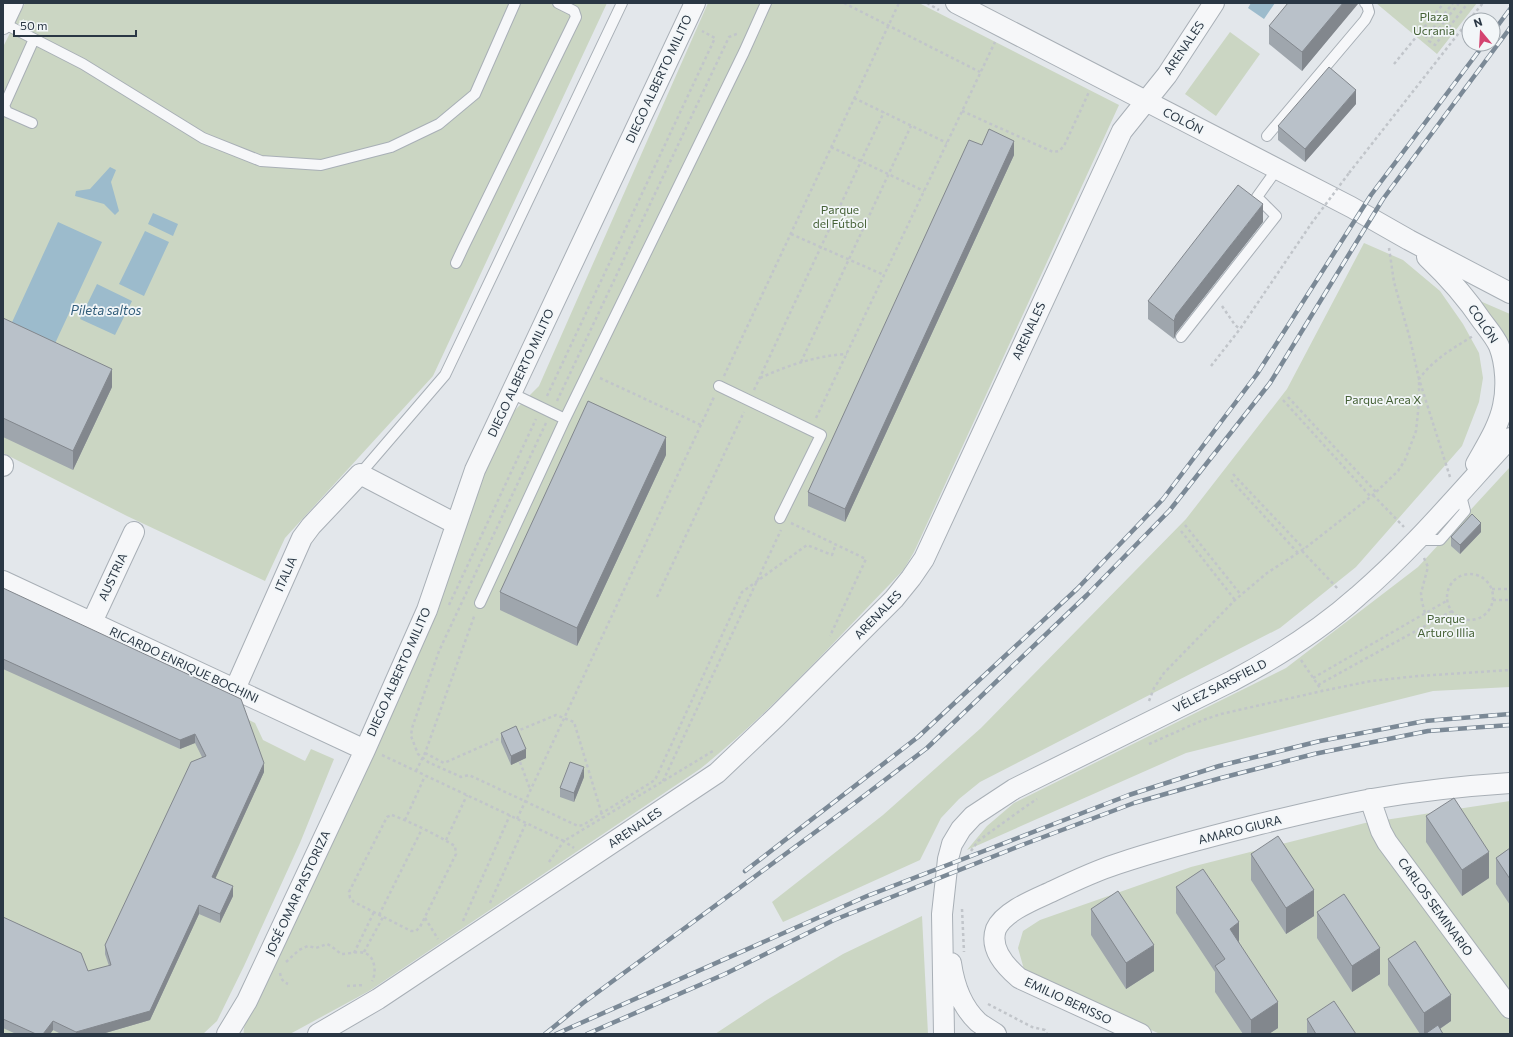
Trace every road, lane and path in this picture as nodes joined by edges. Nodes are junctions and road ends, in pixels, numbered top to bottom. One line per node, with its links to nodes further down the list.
1 (13, 3): 19 (street)
2 (515, 3): 25 (lane)
3 (558, 3): 50 (lane)
4 (622, 3): 79 (lane)
5 (695, 3): 65 (street, DIEGO ALBERTO MILITO)
6 (766, 3): 61 (lane)
7 (844, 3): 20 (path)
8 (898, 3): 20 (path)
9 (927, 3): 17 (path)
10 (1214, 3): 31 (street, ARENALES)
11 (1365, 3): 36 (lane)
12 (1444, 3): 24 (path)
13 (1453, 3): 24 (path)
14 (1459, 3): 15 (path)
15 (1468, 3)
16 (1483, 3): 18 (path)
17 (959, 7): 31 (street, COLÓN)
18 (1476, 12)
19 (3, 23): 25 (lane)
20 (888, 26): 28 (path); 30 (path)
21 (696, 28): 69 (path)
22 (1461, 30): 55 (path, bridge)
23 (741, 32): 70 (path)
24 (1420, 33): 27 (path)
25 (34, 39): 34 (lane)
26 (996, 39): 28 (path)
27 (1394, 64)
28 (980, 72): 32 (path)
29 (1089, 92): 32 (path)
30 (854, 98): 33 (path); 38 (path)
31 (1146, 102): 40 (street, COLÓN); 159 (street, ARENALES)
32 (962, 111): 37 (path)
33 (884, 112): 35 (path); 39 (path)
34 (32, 123)
35 (911, 126): 37 (path); 41 (path)
36 (1267, 136)
37 (947, 143): 42 (path)
38 (831, 147): 39 (path); 45 (path)
39 (861, 161): 41 (path); 48 (path)
40 (1277, 169): 46 (street, COLÓN); 53 (lane)
41 (889, 174): 42 (path); 49 (path)
42 (924, 190): 51 (path)
43 (1322, 204): 44 (path)
44 (1330, 207)
45 (791, 234): 48 (path); 64 (path)
46 (1409, 240): 52 (street, COLÓN); 54 (street, COLÓN)
47 (1389, 246): 63 (path)
48 (821, 247): 49 (path); 62 (path)
49 (849, 259): 51 (path); 59 (path)
50 (456, 263)
51 (884, 275): 58 (path)
52 (1510, 293)
53 (1214, 295): 55 (path); 56 (lane)
54 (1487, 328): 57 (street, COLÓN); 63 (path)
55 (1240, 329): 60 (path)
56 (1181, 337)
57 (1505, 353): 83 (street, COLÓN)
58 (847, 354): 59 (path); 74 (path)
59 (801, 362): 62 (path)
60 (1211, 366)
61 (588, 372): 71 (lane); 72 (path)
62 (759, 378): 67 (path)
63 (1418, 379): 82 (path); 83 (path)
64 (719, 386): 67 (lane); 72 (path)
65 (511, 393): 69 (lane); 89 (street, DIEGO ALBERTO MILITO)
66 (1288, 397): 73 (path)
67 (749, 400): 74 (lane); 107 (path)
68 (1283, 400): 75 (path)
69 (542, 408): 70 (lane); 114 (path)
70 (551, 412): 71 (lane); 133 (path)
71 (565, 419): 113 (lane)
72 (701, 425): 126 (path)
73 (1315, 426): 75 (path); 77 (path)
74 (810, 430): 87 (lane)
75 (1311, 431): 78 (path)
76 (1510, 438): 83 (street, VÉLEZ SARSFIELD)
77 (1342, 456): 78 (path); 82 (path)
78 (1338, 461): 84 (path)
79 (360, 474): 89 (street); 123 (street, ITALIA)
80 (1234, 474): 85 (path)
81 (1231, 480): 86 (path)
82 (1376, 492): 84 (path)
83 (1458, 494): 94 (street, VÉLEZ SARSFIELD)
84 (1372, 496): 94 (path); 96 (path)
85 (1258, 500): 86 (path); 88 (path)
86 (1253, 505): 91 (path)
87 (783, 519): 95 (path); 103 (path)
88 (1279, 523): 91 (path); 96 (path)
89 (456, 524): 131 (street, DIEGO ALBERTO MILITO)
90 (1185, 525): 97 (path)
91 (1275, 528): 98 (path)
92 (1181, 531): 99 (path)
93 (134, 532): 117 (street, AUSTRIA)
94 (1416, 540): 112 (street, VÉLEZ SARSFIELD); 116 (path)
95 (836, 544): 103 (path); 118 (path)
96 (1303, 550): 98 (path); 112 (path)
97 (1207, 553): 99 (path); 100 (path)
98 (1298, 553): 106 (path)
99 (1202, 558): 101 (path)
100 (1221, 570): 101 (path); 106 (path)
101 (1216, 575): 108 (path)
102 (3, 581): 117 (street, RICARDO ENRIQUE BOCHINI)
103 (756, 582): 137 (path); 144 (path)
104 (1492, 589): 105 (path); 109 (path); 110 (path)
105 (1510, 589)
106 (1241, 595): 108 (path)
107 (657, 597)
108 (1235, 600): 125 (path)
109 (1448, 600): 115 (path); 116 (path)
110 (1493, 600): 111 (path); 115 (path)
111 (1510, 600)
112 (1351, 602): 119 (street, VÉLEZ SARSFIELD)
113 (480, 603): 132 (path)
114 (447, 610)
115 (1452, 611): 122 (path)
116 (1425, 613): 121 (path)
117 (92, 622): 123 (street, RICARDO ENRIQUE BOCHINI)
118 (829, 638)
119 (1292, 646): 121 (path); 155 (street, VÉLEZ SARSFIELD)
120 (1510, 670): 124 (path)
121 (1313, 678): 122 (path)
122 (1318, 685): 124 (path)
123 (235, 689): 131 (street, RICARDO ENRIQUE BOCHINI)
124 (1322, 691): 129 (path)
125 (1149, 708)
126 (564, 718): 127 (path); 139 (path); 144 (path)
127 (514, 733)
128 (507, 736): 132 (path)
129 (1147, 745)
130 (714, 750): 137 (path)
131 (371, 751): 135 (path); 172 (street, JOSÉ OMAR PASTORIZA)
132 (425, 753): 133 (path)
133 (423, 757): 135 (path); 143 (path)
134 (520, 762): 139 (path)
135 (416, 771): 136 (path)
136 (426, 776): 140 (path); 148 (path)
137 (663, 781): 146 (path)
138 (1510, 782): 142 (street, AMARO GIURA)
139 (530, 790): 143 (path)
140 (467, 795): 145 (path); 151 (path)
141 (1040, 798): 152 (path)
142 (1370, 799): 160 (street, AMARO GIURA); 171 (street, CARLOS SEMINARIO)
143 (525, 802): 144 (path); 147 (path)
144 (602, 813): 146 (path)
145 (510, 815): 147 (path); 161 (path)
146 (603, 818): 149 (path)
147 (517, 819): 149 (path)
148 (405, 820): 150 (path); 154 (path)
149 (526, 823): 159 (path)
150 (422, 829): 151 (path); 156 (path)
151 (446, 840): 158 (path)
152 (970, 852)
153 (962, 905): 165 (path)
154 (374, 912): 156 (path); 163 (path)
155 (942, 914): 174 (street, VÉLEZ SARSFIELD); 175 (street, VÉLEZ SARSFIELD)
156 (379, 915): 157 (path)
157 (383, 917): 158 (path); 162 (path)
158 (424, 917): 164 (path)
159 (487, 926): 161 (street, ARENALES)
160 (994, 937): 177 (street, EMILIO BERISSO)
161 (468, 939): 164 (street, ARENALES)
162 (364, 952): 163 (path); 169 (path)
163 (354, 953): 166 (path)
164 (447, 953): 173 (street, ARENALES)
165 (964, 959)
166 (284, 965)
167 (281, 968): 168 (path)
168 (288, 984)
169 (347, 986)
170 (984, 1002): 176 (path)
171 (1510, 1008)
172 (228, 1034)
173 (318, 1034)
174 (944, 1034)
175 (996, 1034)
176 (1047, 1034)
177 (1141, 1034)

